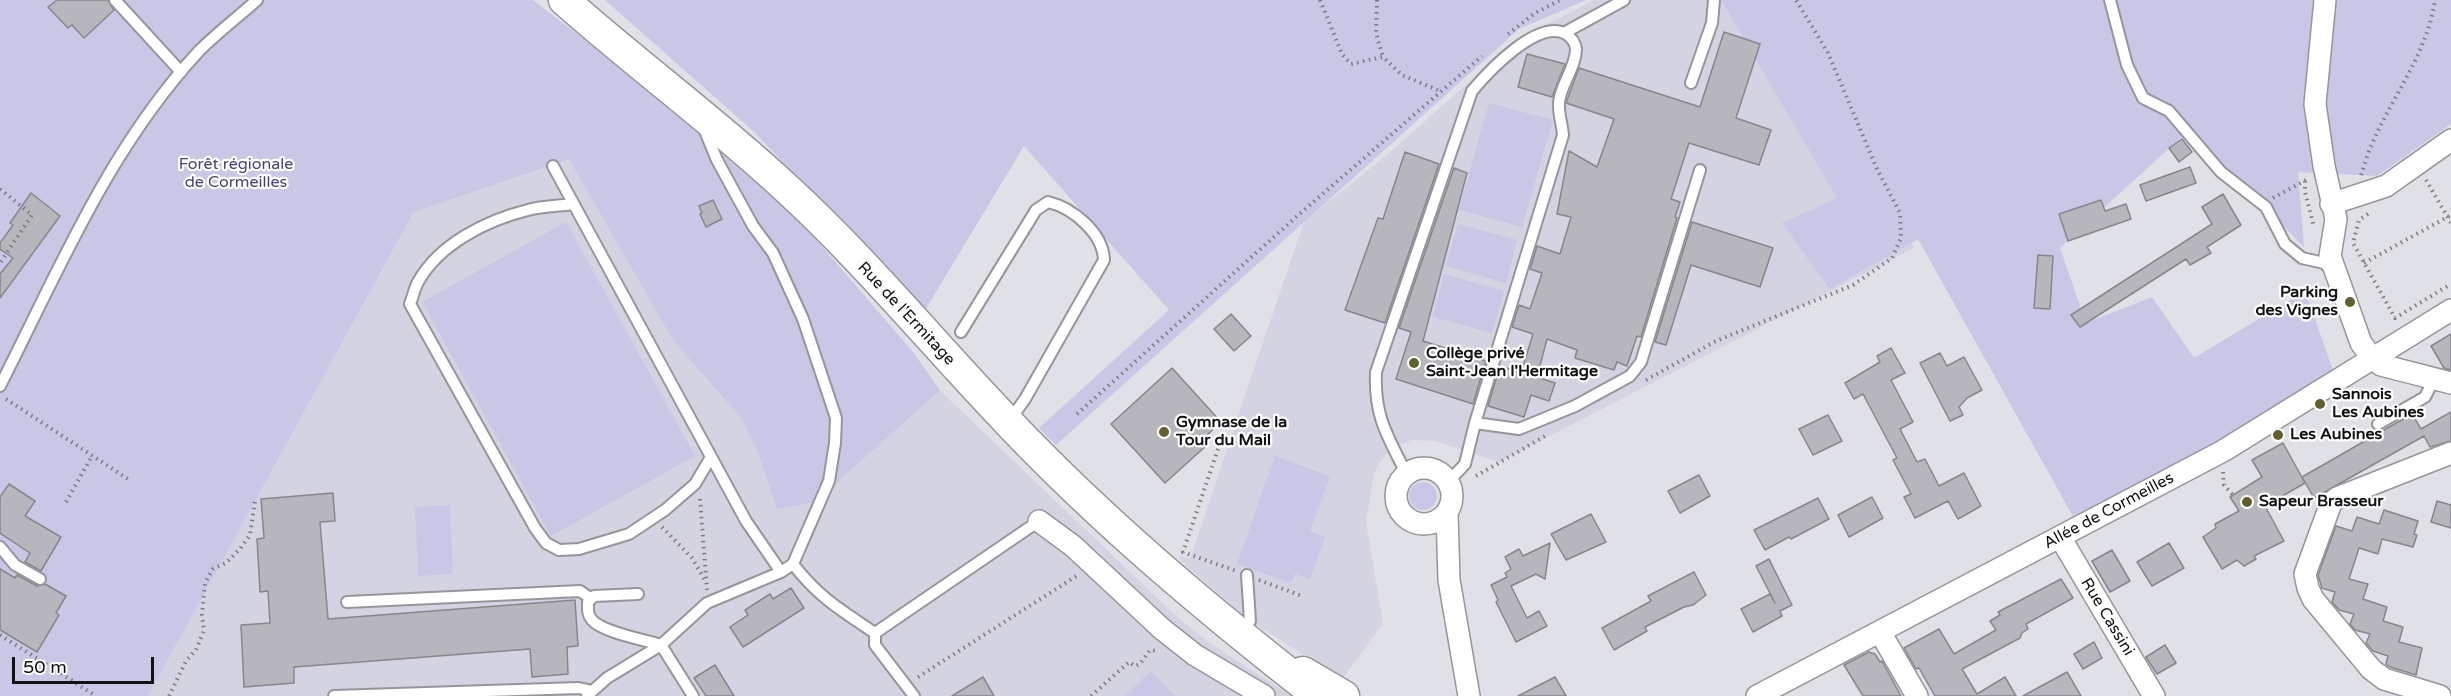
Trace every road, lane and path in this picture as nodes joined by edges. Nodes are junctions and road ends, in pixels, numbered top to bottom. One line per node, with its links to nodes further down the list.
1 (115, 0): 14 (lane)
2 (258, 0): 14 (lane)
3 (564, 0): 18 (street, Rue de l'Ermitage)
4 (1320, 0): 13 (path)
5 (1377, 0): 13 (path)
6 (1624, 0): 12 (lane)
7 (1714, 0): 16 (lane)
8 (1796, 0): 40 (path)
9 (2110, 0): 28 (lane)
10 (2325, 0): 21 (street)
11 (2435, 0): 26 (path)
12 (1564, 33): 46 (lane); 53 (lane)
13 (1383, 57): 17 (path)
14 (181, 72): 42 (lane)
15 (1454, 80): 17 (path)
16 (1691, 83)
17 (1440, 91): 44 (path)
18 (699, 113): 45 (street, Rue de l'Ermitage); 66 (lane)
19 (2451, 140): 26 (street)
20 (553, 166): 27 (lane)
21 (2324, 168): 24 (path); 26 (street)
22 (1700, 170): 46 (lane)
23 (2422, 174): 30 (path)
24 (2305, 181): 28 (path); 32 (path)
25 (0, 189): 33 (path)
26 (2341, 201): 35 (street)
27 (574, 204): 52 (lane); 60 (lane)
28 (2263, 204): 32 (lane)
29 (2377, 207): 34 (path)
30 (2449, 216): 31 (path); 34 (path)
31 (2451, 223)
32 (2316, 262): 35 (lane)
33 (0, 263)
34 (2364, 263): 36 (path)
35 (2337, 276): 39 (street)
36 (2451, 284)
37 (2451, 310): 39 (street, Allée de Cormeilles)
38 (961, 332): 45 (lane)
39 (2372, 358): 41 (street); 63 (street, Allée de Cormeilles)
40 (1644, 381)
41 (2442, 381): 47 (lane)
42 (0, 386)
43 (0, 395): 51 (path)
44 (1077, 414)
45 (1008, 423): 80 (street, Rue de l'Ermitage)
46 (1475, 423): 55 (lane)
47 (2378, 424)
48 (1551, 432): 59 (path)
49 (1218, 449): 68 (path)
50 (2451, 453): 98 (street)
51 (92, 456): 54 (path); 58 (path)
52 (711, 457): 56 (lane); 69 (lane)
53 (1406, 473): 55 (street); 62 (street)
54 (130, 481)
55 (1449, 482): 59 (street)
56 (695, 484): 60 (lane); 72 (path)
57 (255, 501): 86 (path)
58 (66, 502)
59 (1449, 508): 62 (street); 65 (street)
60 (652, 519): 72 (path)
61 (1040, 521): 67 (street); 78 (lane)
62 (1421, 524): 65 (street)
63 (2060, 537): 77 (street, Allée de Cormeilles); 97 (street, Rue Cassini)
64 (0, 547): 71 (lane)
65 (1447, 549): 94 (street)
66 (793, 564): 69 (lane); 78 (lane)
67 (1094, 565): 82 (street); 83 (path)
68 (1225, 567)
69 (782, 572): 76 (lane)
70 (1247, 575): 80 (lane)
71 (40, 579)
72 (706, 583): 76 (path)
73 (638, 594): 74 (lane)
74 (590, 598): 75 (lane); 81 (lane)
75 (347, 602)
76 (707, 603): 81 (lane)
77 (1880, 632): 95 (street, Allée de Cormeilles); 96 (street)
78 (875, 633): 83 (lane)
79 (0, 635): 85 (path)
80 (1240, 635): 92 (street, Rue de l'Ermitage); 93 (street, Rue de l'Ermitage)
81 (661, 645): 84 (lane); 88 (lane)
82 (1195, 655): 90 (path); 91 (street)
83 (906, 685): 89 (lane)
84 (590, 693): 87 (lane)
85 (96, 696)
86 (169, 696)
87 (334, 696)
88 (693, 696)
89 (914, 696)
90 (1091, 696)
91 (1264, 696)
92 (1318, 696)
93 (1344, 696)
94 (1469, 696)
95 (1757, 696)
96 (1917, 696)
97 (2154, 696)
98 (2440, 696)

